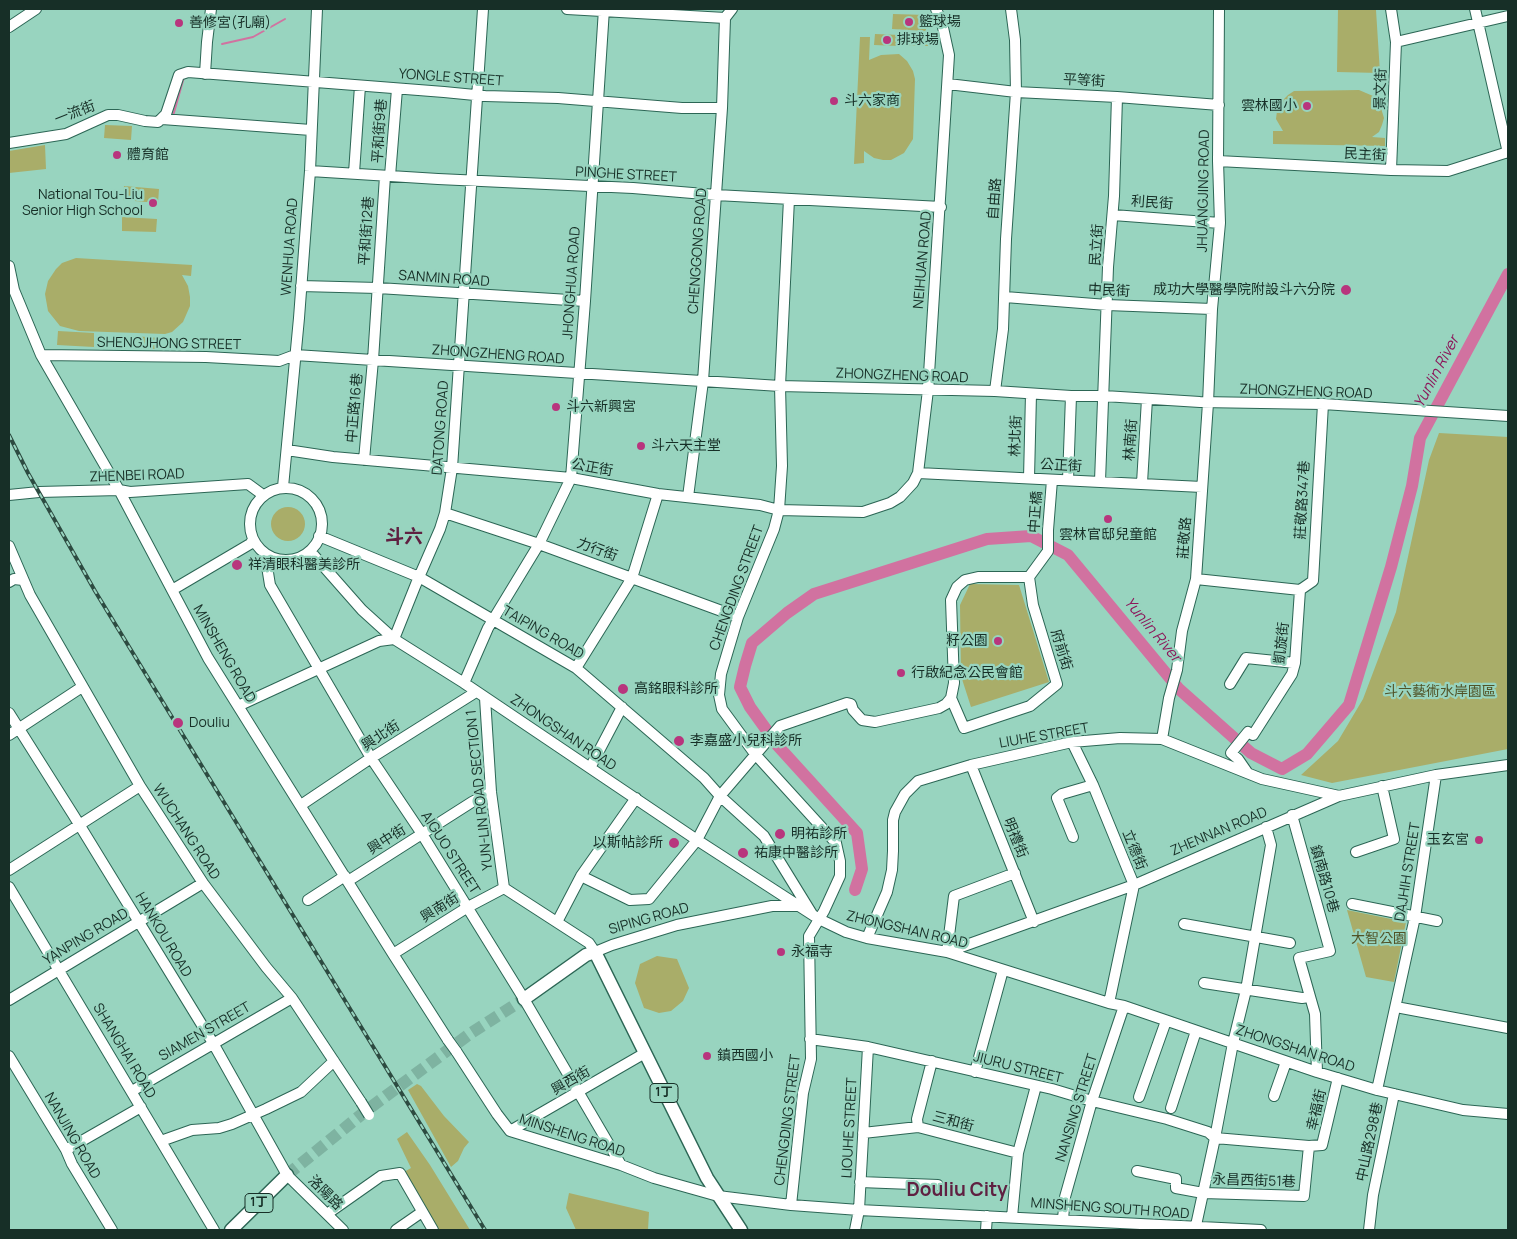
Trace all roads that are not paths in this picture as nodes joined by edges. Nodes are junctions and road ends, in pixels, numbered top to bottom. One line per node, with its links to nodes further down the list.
1 (36, 9): 16 (street)
2 (211, 9): 18 (street)
3 (318, 9): 19 (street, WENHUA ROAD)
4 (483, 9): 24 (street, DATONG ROAD)
5 (567, 9): 12 (street)
6 (732, 9): 14 (street)
7 (936, 9): 20 (street, NEIHUAN ROAD)
8 (1011, 9): 23 (street, 自由路)
9 (1219, 9): 27 (street, JHUANGJING ROAD)
10 (1391, 9): 17 (street, 景文街)
11 (1475, 9): 15 (street)
12 (604, 10): 14 (street); 26 (street, JHONGHUA ROAD)
13 (1508, 16): 15 (street)
14 (724, 18): 28 (street, CHENGGONG ROAD)
15 (1479, 23): 17 (street); 32 (street)
16 (9, 27)
17 (1396, 42): 34 (street, 景文街)
18 (205, 74): 19 (street, YONGLE STREET); 29 (street, YONGLE STREET)
19 (313, 82): 21 (street, YONGLE STREET); 30 (street, WENHUA ROAD)
20 (948, 84): 23 (street, 平等街); 42 (street, NEIHUAN ROAD)
21 (360, 86): 22 (street, YONGLE STREET); 36 (street)
22 (397, 88): 24 (street, YONGLE STREET); 37 (street, 平和街9巷)
23 (1016, 92): 25 (street, 平等街); 49 (street, 自由路)
24 (478, 95): 26 (street, YONGLE STREET); 38 (street, DATONG ROAD)
25 (1117, 97): 27 (street, 平等街); 43 (street, 民立街)
26 (599, 102): 28 (street, YONGLE STREET); 39 (street, JHONGHUA ROAD)
27 (1218, 105): 33 (street, JHUANGJING ROAD)
28 (722, 108): 40 (street, CHENGGONG ROAD)
29 (162, 119): 30 (street, 一流街); 31 (street, 一流街)
30 (311, 130): 35 (street, WENHUA ROAD)
31 (9, 143)
32 (1508, 152): 34 (street, 民主街)
33 (1218, 161): 34 (street, 民主街); 44 (street, JHUANGJING ROAD)
34 (1391, 170)
35 (310, 171): 36 (street, PINGHE STREET); 46 (street, WENHUA ROAD)
36 (354, 173): 37 (street, PINGHE STREET)
37 (387, 176): 38 (street, PINGHE STREET); 47 (street, 平和街12巷)
38 (472, 181): 39 (street, PINGHE STREET); 48 (street, DATONG ROAD)
39 (592, 188): 40 (street, PINGHE STREET); 50 (street, JHONGHUA ROAD)
40 (716, 195): 41 (street, PINGHE STREET); 58 (street, CHENGGONG ROAD)
41 (789, 199): 42 (street, PINGHE STREET); 59 (street, CHENGDING STREET)
42 (941, 207): 60 (street, NEIHUAN ROAD)
43 (1113, 215): 44 (street, 利民街); 51 (street, 民立街)
44 (1220, 223): 52 (street, JHUANGJING ROAD)
45 (9, 266): 53 (street, MINSHENG ROAD)
46 (301, 286): 47 (street, SANMIN ROAD); 54 (street, WENHUA ROAD)
47 (378, 288): 48 (street, SANMIN ROAD); 55 (street, 平和街12巷)
48 (464, 293): 50 (street, SANMIN ROAD); 56 (street, DATONG ROAD)
49 (1004, 298): 51 (street, 中民街); 61 (street, 自由路)
50 (585, 301): 57 (street, JHONGHUA ROAD)
51 (1107, 305): 52 (street, 中民街); 64 (street, 民立街)
52 (1212, 309): 66 (street, JHUANGJING ROAD)
53 (41, 355): 54 (street, SHENGJHONG STREET); 81 (street, MINSHENG ROAD)
54 (295, 355): 55 (street, ZHONGZHENG ROAD); 69 (street, WENHUA ROAD)
55 (373, 360): 56 (street, ZHONGZHENG ROAD); 70 (street, 中正路16巷)
56 (459, 366): 57 (street, ZHONGZHENG ROAD); 71 (street, DATONG ROAD)
57 (580, 374): 58 (street, ZHONGZHENG ROAD); 73 (street, JHONGHUA ROAD)
58 (702, 381): 59 (street, ZHONGZHENG ROAD); 85 (street, CHENGGONG ROAD)
59 (780, 386): 60 (street, ZHONGZHENG ROAD); 87 (street, CHENGDING STREET)
60 (928, 390): 61 (street, ZHONGZHENG ROAD); 72 (street, NEIHUAN ROAD)
61 (995, 391): 62 (street, ZHONGZHENG ROAD)
62 (1031, 394): 63 (street, ZHONGZHENG ROAD); 74 (street, 林北街)
63 (1071, 396): 64 (street, ZHONGZHENG ROAD); 76 (street)
64 (1104, 396): 65 (street, ZHONGZHENG ROAD); 77 (street, 民立街)
65 (1147, 399): 66 (street, ZHONGZHENG ROAD); 78 (street, 林南街)
66 (1208, 402): 67 (street, ZHONGZHENG ROAD); 80 (street, 莊敬路)
67 (1322, 404): 68 (street, ZHONGZHENG ROAD); 102 (street, 莊敬路347巷)
68 (1508, 416)
69 (287, 450): 70 (street, 公正街); 79 (street, WENHUA ROAD)
70 (364, 460): 71 (street, 公正街)
71 (452, 468): 73 (street, 公正街); 88 (street, DATONG ROAD)
72 (918, 473): 74 (street, 公正街); 86 (street, NEIHUAN ROAD)
73 (571, 478): 82 (street, 公正街); 91 (street, JHONGHUA ROAD)
74 (1029, 478): 75 (street, 公正街)
75 (1052, 480): 76 (street, 公正街); 96 (street, 中正橋)
76 (1068, 480): 77 (street, 公正街)
77 (1100, 481): 78 (street, 公正街)
78 (1142, 483): 80 (street, 公正街)
79 (283, 487): 84 (street); 89 (street)
80 (1202, 487): 98 (street, 莊敬路)
81 (119, 490): 83 (street, ZHENBEI ROAD); 84 (street, ZHENBEI ROAD); 101 (street, MINSHENG ROAD)
82 (658, 494): 85 (street, 公正街); 97 (street)
83 (9, 495)
84 (263, 495): 90 (street)
85 (688, 497): 87 (street, 公正街)
86 (890, 503): 87 (street, 公正街)
87 (779, 510): 103 (street, CHENGDING STREET)
88 (446, 513): 91 (street, 力行街); 95 (street, DATONG ROAD)
89 (319, 536): 93 (street); 95 (street, TAIPING ROAD)
90 (253, 540): 94 (street); 101 (street)
91 (539, 544): 97 (street, 力行街); 104 (street, JHONGHUA ROAD)
92 (9, 546): 99 (street, WUCHANG ROAD)
93 (310, 551): 94 (street); 105 (street, ZHONGSHAN ROAD)
94 (265, 554): 107 (street, AIGUO STREET)
95 (419, 577): 104 (street, TAIPING ROAD); 105 (street, DATONG ROAD)
96 (1029, 577): 113 (street, 府前街); 113 (street, 府前街)
97 (632, 578): 103 (street, 力行街); 108 (street)
98 (1196, 579): 102 (street); 119 (street, 莊敬路)
99 (23, 580): 100 (street); 111 (street, WUCHANG ROAD)
100 (9, 582)
101 (172, 590): 114 (street, MINSHENG ROAD)
102 (1300, 590): 106 (street, 凱旋街)
103 (738, 617): 121 (street, CHENGDING STREET)
104 (493, 620): 108 (street, TAIPING ROAD); 109 (street, JHONGHUA ROAD)
105 (394, 639): 107 (street); 109 (street, ZHONGSHAN ROAD)
106 (1295, 663): 110 (street); 126 (street, 凱旋街)
107 (320, 668): 114 (street); 122 (street, AIGUO STREET)
108 (576, 668): 115 (street, TAIPING ROAD)
109 (464, 683): 112 (street, ZHONGSHAN ROAD)
110 (1230, 684)
111 (82, 688): 117 (street); 129 (street, WUCHANG ROAD)
112 (480, 695): 122 (street, 興北街); 125 (street, ZHONGSHAN ROAD); 131 (street, YUN-LIN ROAD SECTION 1)
113 (951, 698): 121 (street)
114 (238, 706): 135 (street, MINSHENG ROAD)
115 (622, 708): 125 (street); 132 (street, TAIPING ROAD)
116 (9, 713): 117 (street, HANKOU ROAD)
117 (19, 728): 118 (street); 137 (street, HANKOU ROAD)
118 (9, 735)
119 (1162, 739): 120 (street, LIUHE STREET); 126 (street, LIUHE STREET)
120 (1072, 742): 124 (street, LIUHE STREET); 128 (street, 立德街)
121 (755, 754): 132 (street); 156 (street, CHENGDING STREET)
122 (371, 758): 135 (street, 興北街); 139 (street, AIGUO STREET)
123 (1508, 764): 127 (street, ZHENNAN ROAD)
124 (970, 765): 144 (street, 明禮街); 162 (street, LIUHE STREET)
125 (590, 768): 134 (street, ZHONGSHAN ROAD)
126 (1247, 772): 133 (street, LIUHE STREET)
127 (1436, 775): 130 (street, ZHENNAN ROAD); 155 (street, DAJHIH STREET)
128 (1093, 785): 140 (street); 148 (street, 立德街)
129 (140, 786): 137 (street); 147 (street, WUCHANG ROAD)
130 (1382, 786): 133 (street, ZHENNAN ROAD); 142 (street)
131 (491, 792): 139 (street, 興中街); 150 (street, YUN-LIN ROAD SECTION 1)
132 (720, 796): 141 (street); 156 (street, TAIPING ROAD)
133 (1339, 796): 136 (street, ZHENNAN ROAD)
134 (636, 798): 141 (street, ZHONGSHAN ROAD); 145 (street)
135 (302, 805): 146 (street, MINSHENG ROAD)
136 (1292, 815): 138 (street, ZHENNAN ROAD); 172 (street, 鎮南路10巷)
137 (79, 824): 143 (street); 157 (street, HANKOU ROAD)
138 (1266, 827): 148 (street, ZHENNAN ROAD); 163 (street)
139 (422, 834): 146 (street, 興中街); 153 (street, AIGUO STREET)
140 (1073, 837)
141 (698, 840): 145 (street); 154 (street, ZHONGSHAN ROAD)
142 (1356, 852)
143 (9, 870)
144 (1015, 873): 160 (street, 明禮街); 166 (street)
145 (581, 876): 159 (street)
146 (346, 878): 151 (street, 興中街); 167 (street, MINSHENG ROAD)
147 (203, 883): 157 (street, YANPING ROAD); 173 (street, WUCHANG ROAD)
148 (1134, 885): 160 (street, ZHENNAN ROAD); 176 (street, 立德街)
149 (9, 888): 168 (street, SHANGHAI ROAD)
150 (504, 888): 153 (street, 興南街); 159 (street, YUN-LIN ROAD SECTION 1)
151 (308, 900)
152 (1352, 904): 155 (street)
153 (468, 906): 167 (street, 興南街); 174 (street, AIGUO STREET)
154 (797, 906): 156 (street, ZHONGSHAN ROAD); 165 (street, SIPING ROAD)
155 (1415, 917): 158 (street); 178 (street, DAJHIH STREET)
156 (816, 918): 162 (street, ZHONGSHAN ROAD); 182 (street, CHENGDING STREET)
157 (138, 921): 168 (street, YANPING ROAD); 183 (street, HANKOU ROAD)
158 (1437, 921)
159 (557, 922): 165 (street, YUN-LIN ROAD SECTION 1)
160 (1034, 922): 166 (street, ZHENNAN ROAD)
161 (1184, 924): 163 (street)
162 (867, 938): 166 (street, ZHONGSHAN ROAD)
163 (1255, 938): 164 (street); 171 (street)
164 (1290, 943)
165 (595, 952): 174 (main road, SIPING ROAD); 186 (main road, 1丁)
166 (947, 952): 169 (street, ZHONGSHAN ROAD)
167 (393, 954): 208 (street, MINSHENG ROAD, bridge)
168 (59, 969): 175 (street, YANPING ROAD); 196 (street, SHANGHAI ROAD)
169 (1003, 970): 176 (street, ZHONGSHAN ROAD); 191 (street)
170 (1204, 983): 171 (street)
171 (1246, 990): 172 (street); 184 (street)
172 (1309, 997): 192 (street)
173 (292, 998): 183 (street, SIAMEN STREET); 189 (street, WUCHANG ROAD)
174 (524, 999): 197 (street, AIGUO STREET)
175 (9, 1000)
176 (1109, 1004): 177 (street, ZHONGSHAN ROAD)
177 (1124, 1006): 179 (street, ZHONGSHAN ROAD); 201 (street, NANSING STREET)
178 (1396, 1007): 180 (street); 195 (street, DAJHIH STREET)
179 (1166, 1021): 181 (street, ZHONGSHAN ROAD); 200 (street)
180 (1508, 1028)
181 (1196, 1031): 184 (street, ZHONGSHAN ROAD); 203 (street)
182 (810, 1039): 185 (street, JIURU STREET); 223 (street, CHENGDING STREET)
183 (212, 1044): 196 (street, SIAMEN STREET); 206 (street, HANKOU ROAD)
184 (1233, 1044): 190 (street, ZHONGSHAN ROAD); 210 (street)
185 (868, 1047): 188 (street, JIURU STREET); 209 (street, LIOUHE STREET)
186 (645, 1053): 197 (street, 興西街); 221 (main road, 1丁)
187 (9, 1056): 213 (street, NANJING ROAD)
188 (932, 1060): 191 (street, JIURU STREET); 207 (street, 三和街)
189 (334, 1061): 204 (street, WUCHANG ROAD, bridge); 206 (street)
190 (1286, 1062): 192 (street, ZHONGSHAN ROAD); 199 (street)
191 (976, 1072): 194 (street, JIURU STREET)
192 (1317, 1072): 193 (street, ZHONGSHAN ROAD)
193 (1338, 1078): 195 (street, ZHONGSHAN ROAD); 212 (street, 幸福街)
194 (1036, 1086): 201 (street, JIURU STREET); 214 (street)
195 (1377, 1090): 198 (street, ZHONGSHAN ROAD)
196 (132, 1091): 202 (street, SHANGHAI ROAD)
197 (578, 1092): 208 (street, 興西街); 215 (street, AIGUO STREET)
198 (1394, 1094): 205 (street, ZHONGSHAN ROAD); 241 (street, 中山路298巷)
199 (1274, 1096)
200 (1139, 1097)
201 (1092, 1101): 210 (street, JIURU STREET); 229 (street, NANSING STREET)
202 (141, 1107): 211 (street, SHANGHAI ROAD); 213 (street)
203 (1171, 1108)
204 (369, 1114)
205 (1508, 1114)
206 (253, 1115): 211 (street); 217 (street, HANKOU ROAD)
207 (918, 1127): 209 (street); 214 (street, 三和街)
208 (510, 1131): 215 (street, MINSHENG ROAD)
209 (863, 1133): 218 (street, LIOUHE STREET)
210 (1215, 1138): 212 (street); 220 (street)
211 (161, 1141): 232 (street, SHANGHAI ROAD)
212 (1309, 1146): 222 (street, 幸福街)
213 (66, 1150): 231 (street, NANJING ROAD)
214 (1018, 1153): 228 (street)
215 (621, 1165): 221 (street, MINSHENG ROAD)
216 (1136, 1171): 220 (street, 永昌西街51巷)
217 (287, 1175): 226 (street, 洛陽路); 233 (main road, 1丁)
218 (860, 1182): 219 (street); 224 (street, LIOUHE STREET)
219 (938, 1185)
220 (1203, 1193): 222 (street, 永昌西街51巷); 230 (street)
221 (718, 1196): 223 (street, MINSHENG SOUTH ROAD); 237 (main road, 1丁)
222 (1304, 1196)
223 (792, 1206): 224 (street, MINSHENG SOUTH ROAD)
224 (858, 1210): 227 (street, MINSHENG SOUTH ROAD); 238 (street, LIOUHE STREET)
225 (422, 1212): 226 (street); 235 (street); 236 (street)
226 (327, 1214): 234 (street, 洛陽路)
227 (987, 1216): 228 (street, MINSHENG SOUTH ROAD); 239 (street)
228 (1012, 1217): 229 (street, MINSHENG SOUTH ROAD)
229 (1063, 1219): 230 (street, MINSHENG SOUTH ROAD)
230 (1195, 1229): 240 (street, MINSHENG SOUTH ROAD)
231 (111, 1230)
232 (214, 1230)
233 (231, 1230)
234 (343, 1230)
235 (396, 1230)
236 (433, 1230)
237 (741, 1230)
238 (855, 1230)
239 (986, 1230)
240 (1261, 1230)
241 (1369, 1230)

